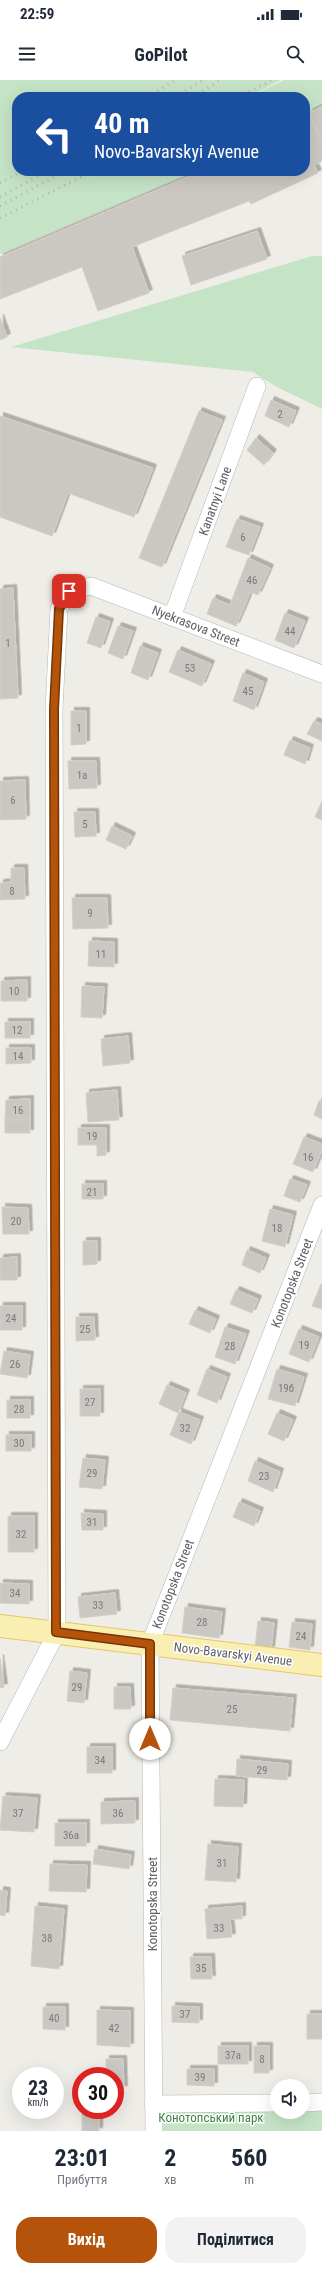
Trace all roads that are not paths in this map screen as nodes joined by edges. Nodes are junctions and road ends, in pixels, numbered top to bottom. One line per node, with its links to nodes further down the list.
1 (257, 386): 2 (street, Kanatnyi Lane)
2 (172, 617): 3 (street, Nyekrasova Street); 6 (street, Nyekrasova Street)
3 (322, 674)
4 (322, 1206): 7 (street, Konotopska Street)
5 (0, 1626): 6 (main road, Novo-Bavarskyi Avenue)
6 (56, 1632): 7 (main road, Novo-Bavarskyi Avenue); 9 (street)
7 (150, 1644): 8 (main road, Novo-Bavarskyi Avenue); 13 (street, Konotopska Street)
8 (322, 1665)
9 (0, 1742)
10 (322, 2102): 12 (street)
11 (270, 2103): 13 (street)
12 (310, 2103)
13 (153, 2104): 14 (street, Konotopska Street)
14 (154, 2131)

